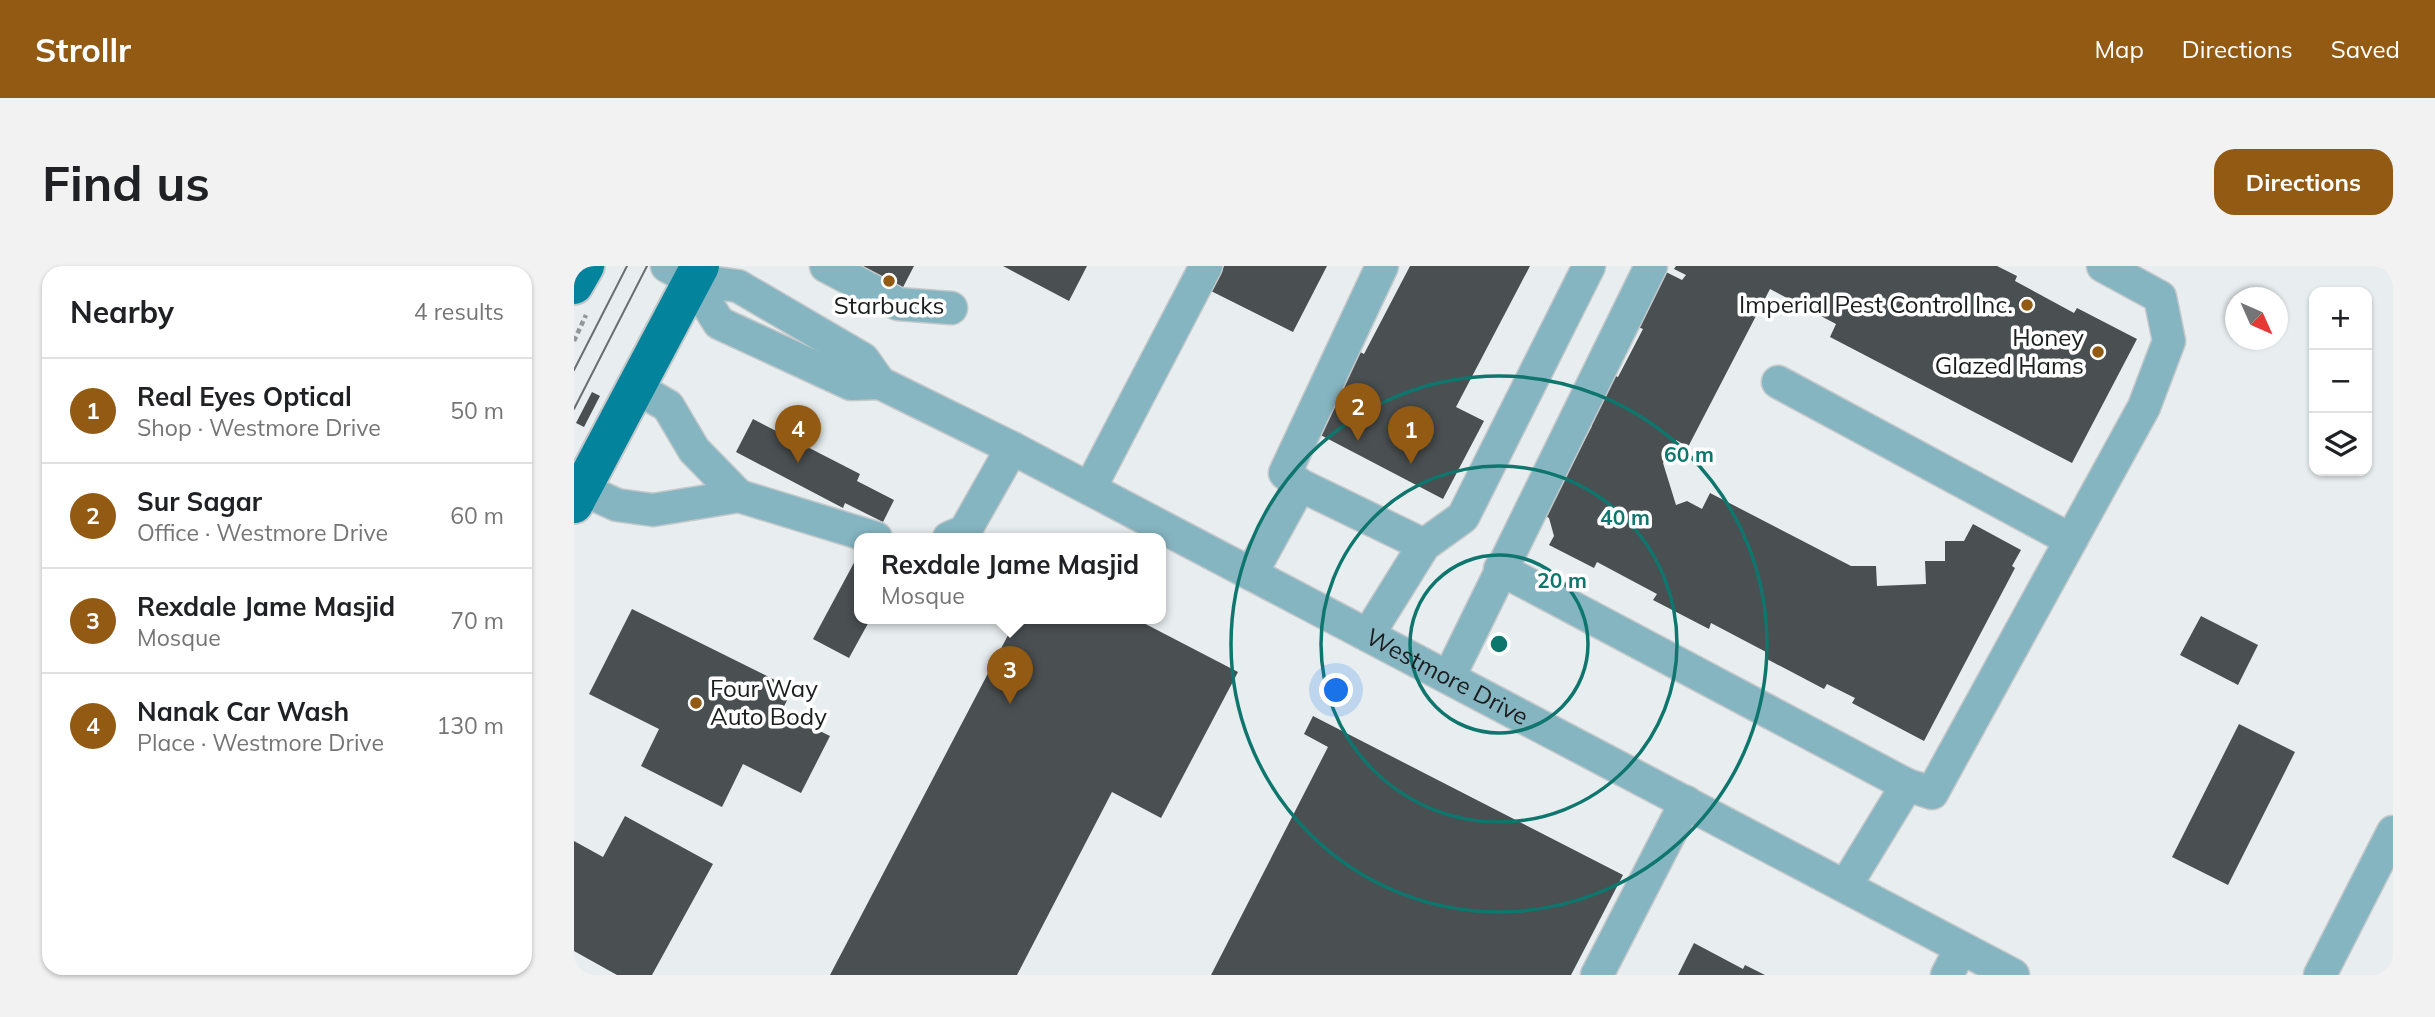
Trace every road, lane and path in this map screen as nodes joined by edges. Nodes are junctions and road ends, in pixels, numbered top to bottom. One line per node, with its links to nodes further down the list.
1 (585, 266): 9 (main road)
2 (826, 266): 10 (street)
3 (1206, 266): 16 (street)
4 (1382, 266): 15 (street)
5 (1589, 266): 22 (street)
6 (1651, 266): 23 (street)
7 (2103, 266): 21 (street)
8 (686, 271): 13 (main road); 14 (street, Westmore Drive)
9 (582, 295): 11 (path)
10 (951, 308)
11 (574, 341)
12 (1778, 382): 21 (street)
13 (635, 387): 17 (main road); 18 (street)
14 (1012, 448): 16 (street, Westmore Drive); 20 (street)
15 (1300, 485): 22 (street); 24 (street)
16 (1090, 488): 24 (street, Westmore Drive)
17 (578, 496): 18 (street)
18 (738, 496): 19 (street)
19 (860, 533)
20 (960, 533)
21 (2071, 540): 27 (street)
22 (1424, 545): 25 (street)
23 (1500, 569): 26 (street); 27 (street)
24 (1251, 574): 25 (street, Westmore Drive)
25 (1368, 635): 26 (street, Westmore Drive)
26 (1449, 677): 28 (street, Westmore Drive)
27 (1906, 785): 30 (street)
28 (1686, 802): 30 (street, Westmore Drive); 32 (street)
29 (2393, 832): 34 (street)
30 (1846, 885): 31 (street, Westmore Drive)
31 (1954, 962): 33 (street, Westmore Drive)
32 (1598, 975)
33 (2013, 975)
34 (2320, 975)

